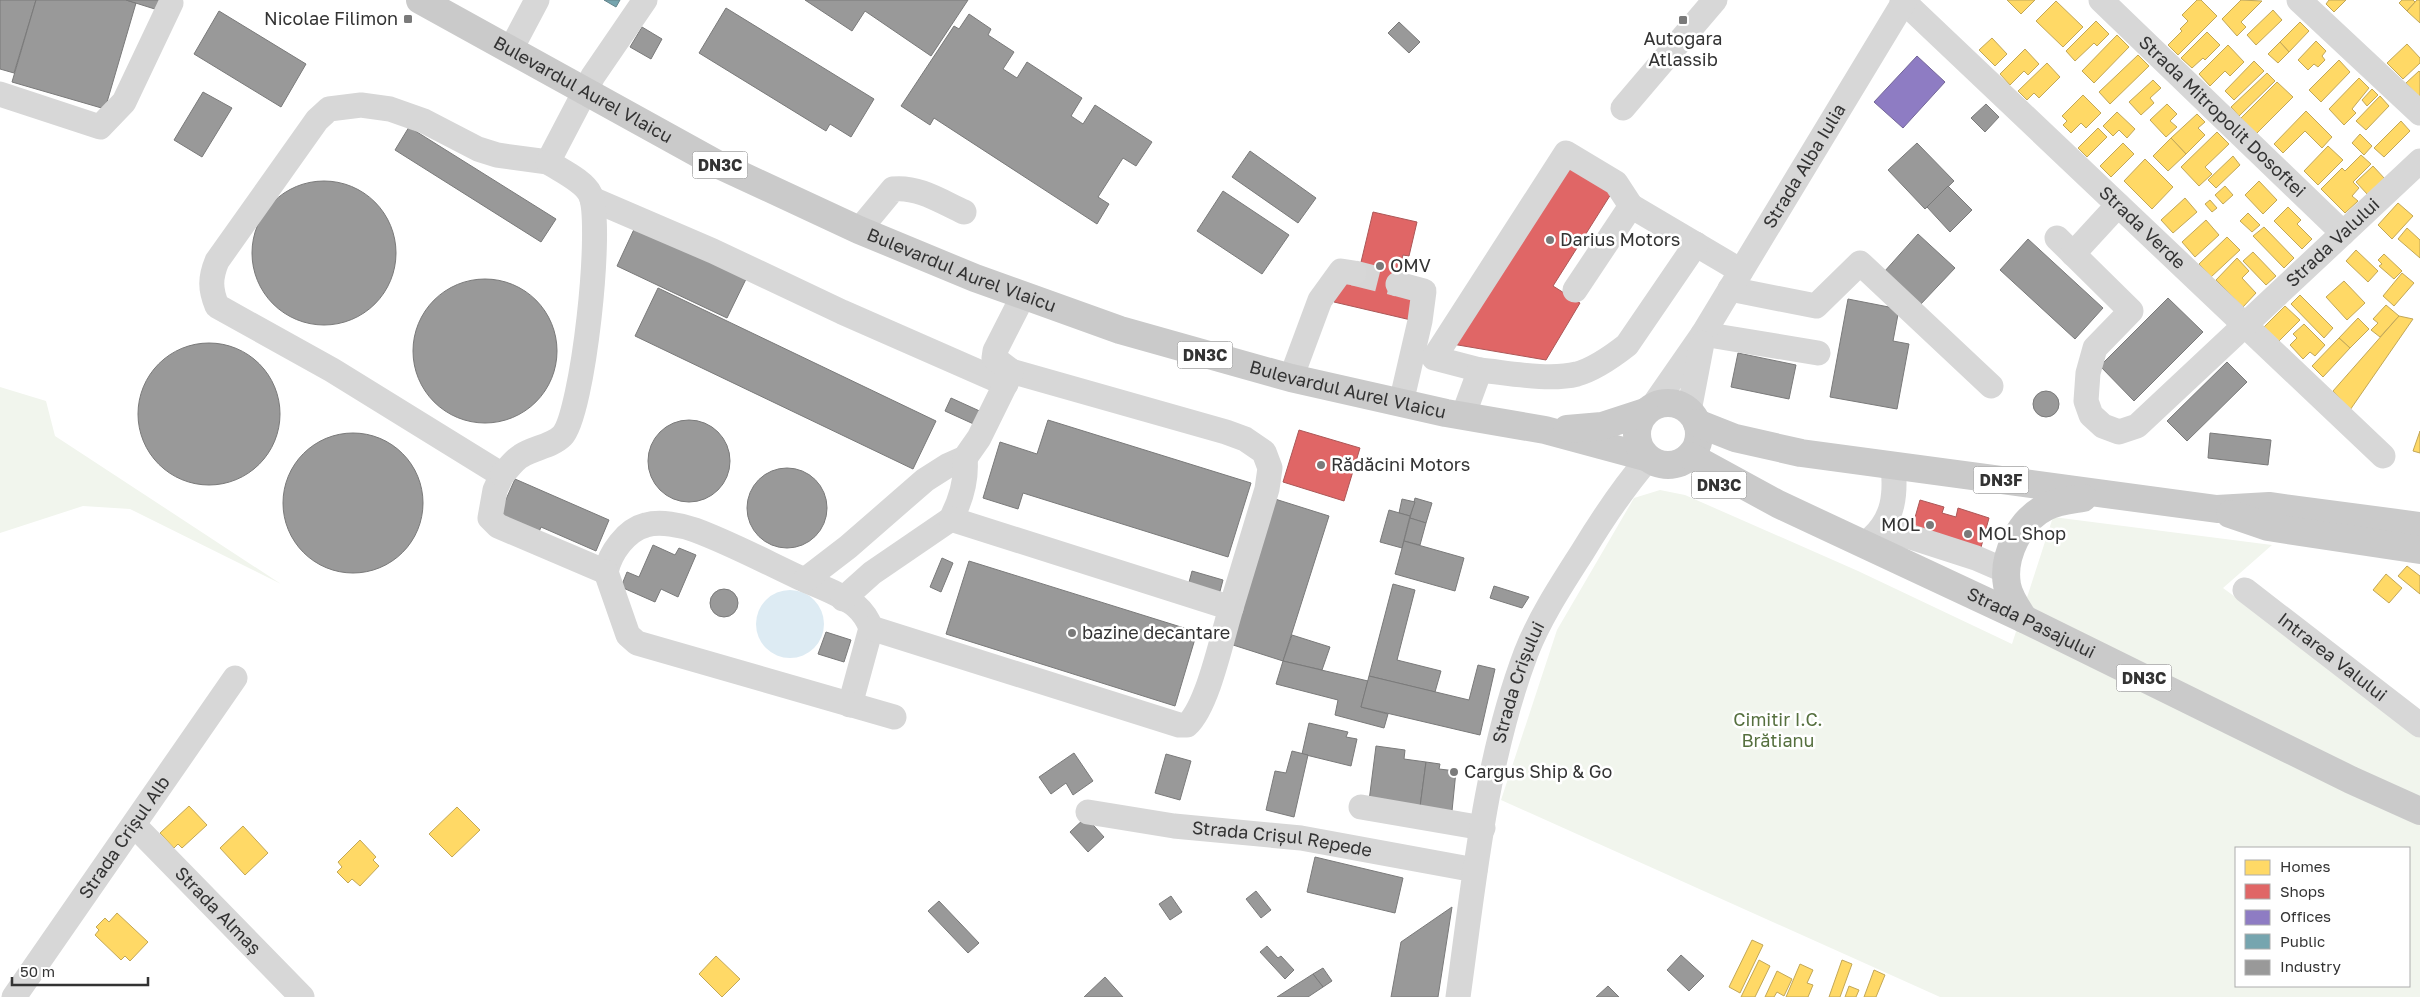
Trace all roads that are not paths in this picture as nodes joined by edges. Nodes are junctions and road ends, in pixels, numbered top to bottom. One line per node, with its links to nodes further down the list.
1 (420, 0): 9 (main road, Bulevardul Aurel Vlaicu / DN3C)
2 (537, 0): 9 (street)
3 (645, 0): 10 (street)
4 (1715, 0): 12 (street)
5 (1904, 0): 17 (street, Strada Verde); 24 (street, Strada Alba Iulia)
6 (2101, 0): 21 (street, Strada Mitropolit Dosoftei)
7 (2300, 0): 13 (street)
8 (171, 3): 11 (street)
9 (510, 51): 10 (main road, Bulevardul Aurel Vlaicu / DN3C)
10 (584, 93): 15 (street); 20 (main road, Bulevardul Aurel Vlaicu / DN3C)
11 (0, 94)
12 (1623, 108)
13 (2420, 113)
14 (2420, 161): 21 (street, Strada Valului)
15 (548, 162): 16 (street); 46 (street)
16 (592, 200): 32 (street); 46 (street)
17 (2118, 205): 28 (street, Strada Verde); 28 (street, Strada Valului)
18 (1631, 206): 22 (street); 26 (street); 31 (street)
19 (964, 212): 20 (street)
20 (859, 230): 27 (main road, Bulevardul Aurel Vlaicu / DN3C)
21 (2343, 233): 28 (street, Strada Valului)
22 (1696, 244): 24 (street); 31 (street)
23 (1354, 273): 33 (street)
24 (1736, 280): 29 (street, Strada Alba Iulia); 34 (street)
25 (1398, 284): 35 (street)
26 (1575, 290)
27 (1023, 296): 32 (street); 33 (main road, Bulevardul Aurel Vlaicu / DN3C)
28 (2245, 325): 42 (street, Strada Verde)
29 (1704, 334): 30 (street); 36 (street, Strada Alba Iulia); 38 (street, Strada Alba Iulia)
30 (1818, 353)
31 (1480, 370): 37 (street)
32 (1009, 377): 43 (street); 59 (street)
33 (1291, 378): 35 (main road, Bulevardul Aurel Vlaicu / DN3C)
34 (1991, 386)
35 (1401, 403): 37 (main road, Bulevardul Aurel Vlaicu / DN3C)
36 (1649, 409): 38 (main road); 39 (main road, Bulevardul Aurel Vlaicu / DN3C); 44 (main road)
37 (1463, 416): 39 (main road, Bulevardul Aurel Vlaicu / DN3C)
38 (1693, 417): 40 (main road); 41 (main road, DN3F)
39 (1545, 430): 44 (main road, Bulevardul Aurel Vlaicu / DN3C)
40 (1692, 453): 41 (main road, DN3F); 44 (main road); 48 (main road, Strada Pasajului / DN3C)
41 (1801, 453): 45 (main road, DN3F)
42 (2383, 456)
43 (965, 458): 50 (street); 56 (street)
44 (1651, 460): 48 (main road, Strada Pasajului / DN3C); 70 (street, Strada Crișului)
45 (1893, 466): 47 (main road, DN3F); 52 (street)
46 (502, 475): 55 (street)
47 (2109, 495): 49 (main road, DN3F); 54 (main road)
48 (1778, 504): 52 (main road, Strada Pasajului / DN3C)
49 (2217, 509): 51 (main road, DN3F); 53 (main road, DN3F)
50 (951, 519): 58 (street); 59 (street)
51 (2420, 526)
52 (1874, 536): 54 (street); 60 (main road, Strada Pasajului / DN3C)
53 (2420, 550)
54 (2006, 571): 60 (main road)
55 (606, 572): 56 (street); 63 (street)
56 (805, 580): 58 (street)
57 (2245, 590): 65 (street, Intrarea Valului)
58 (843, 599): 61 (street)
59 (1231, 608): 61 (street)
60 (2024, 619): 67 (main road, Strada Pasajului / DN3C)
61 (871, 628): 63 (street)
62 (236, 678): 69 (street, Strada Crișul Alb)
63 (850, 705): 64 (street)
64 (894, 717)
65 (2420, 725)
66 (1361, 807): 70 (street)
67 (2420, 811)
68 (1088, 812): 71 (street, Strada Crișul Repede)
69 (134, 825): 72 (street, Strada Crișul Alb); 73 (street, Strada Almaș)
70 (1483, 828): 71 (street, Strada Crișului)
71 (1475, 870): 74 (street, Strada Crișului)
72 (15, 996)
73 (302, 997)
74 (1458, 997)

